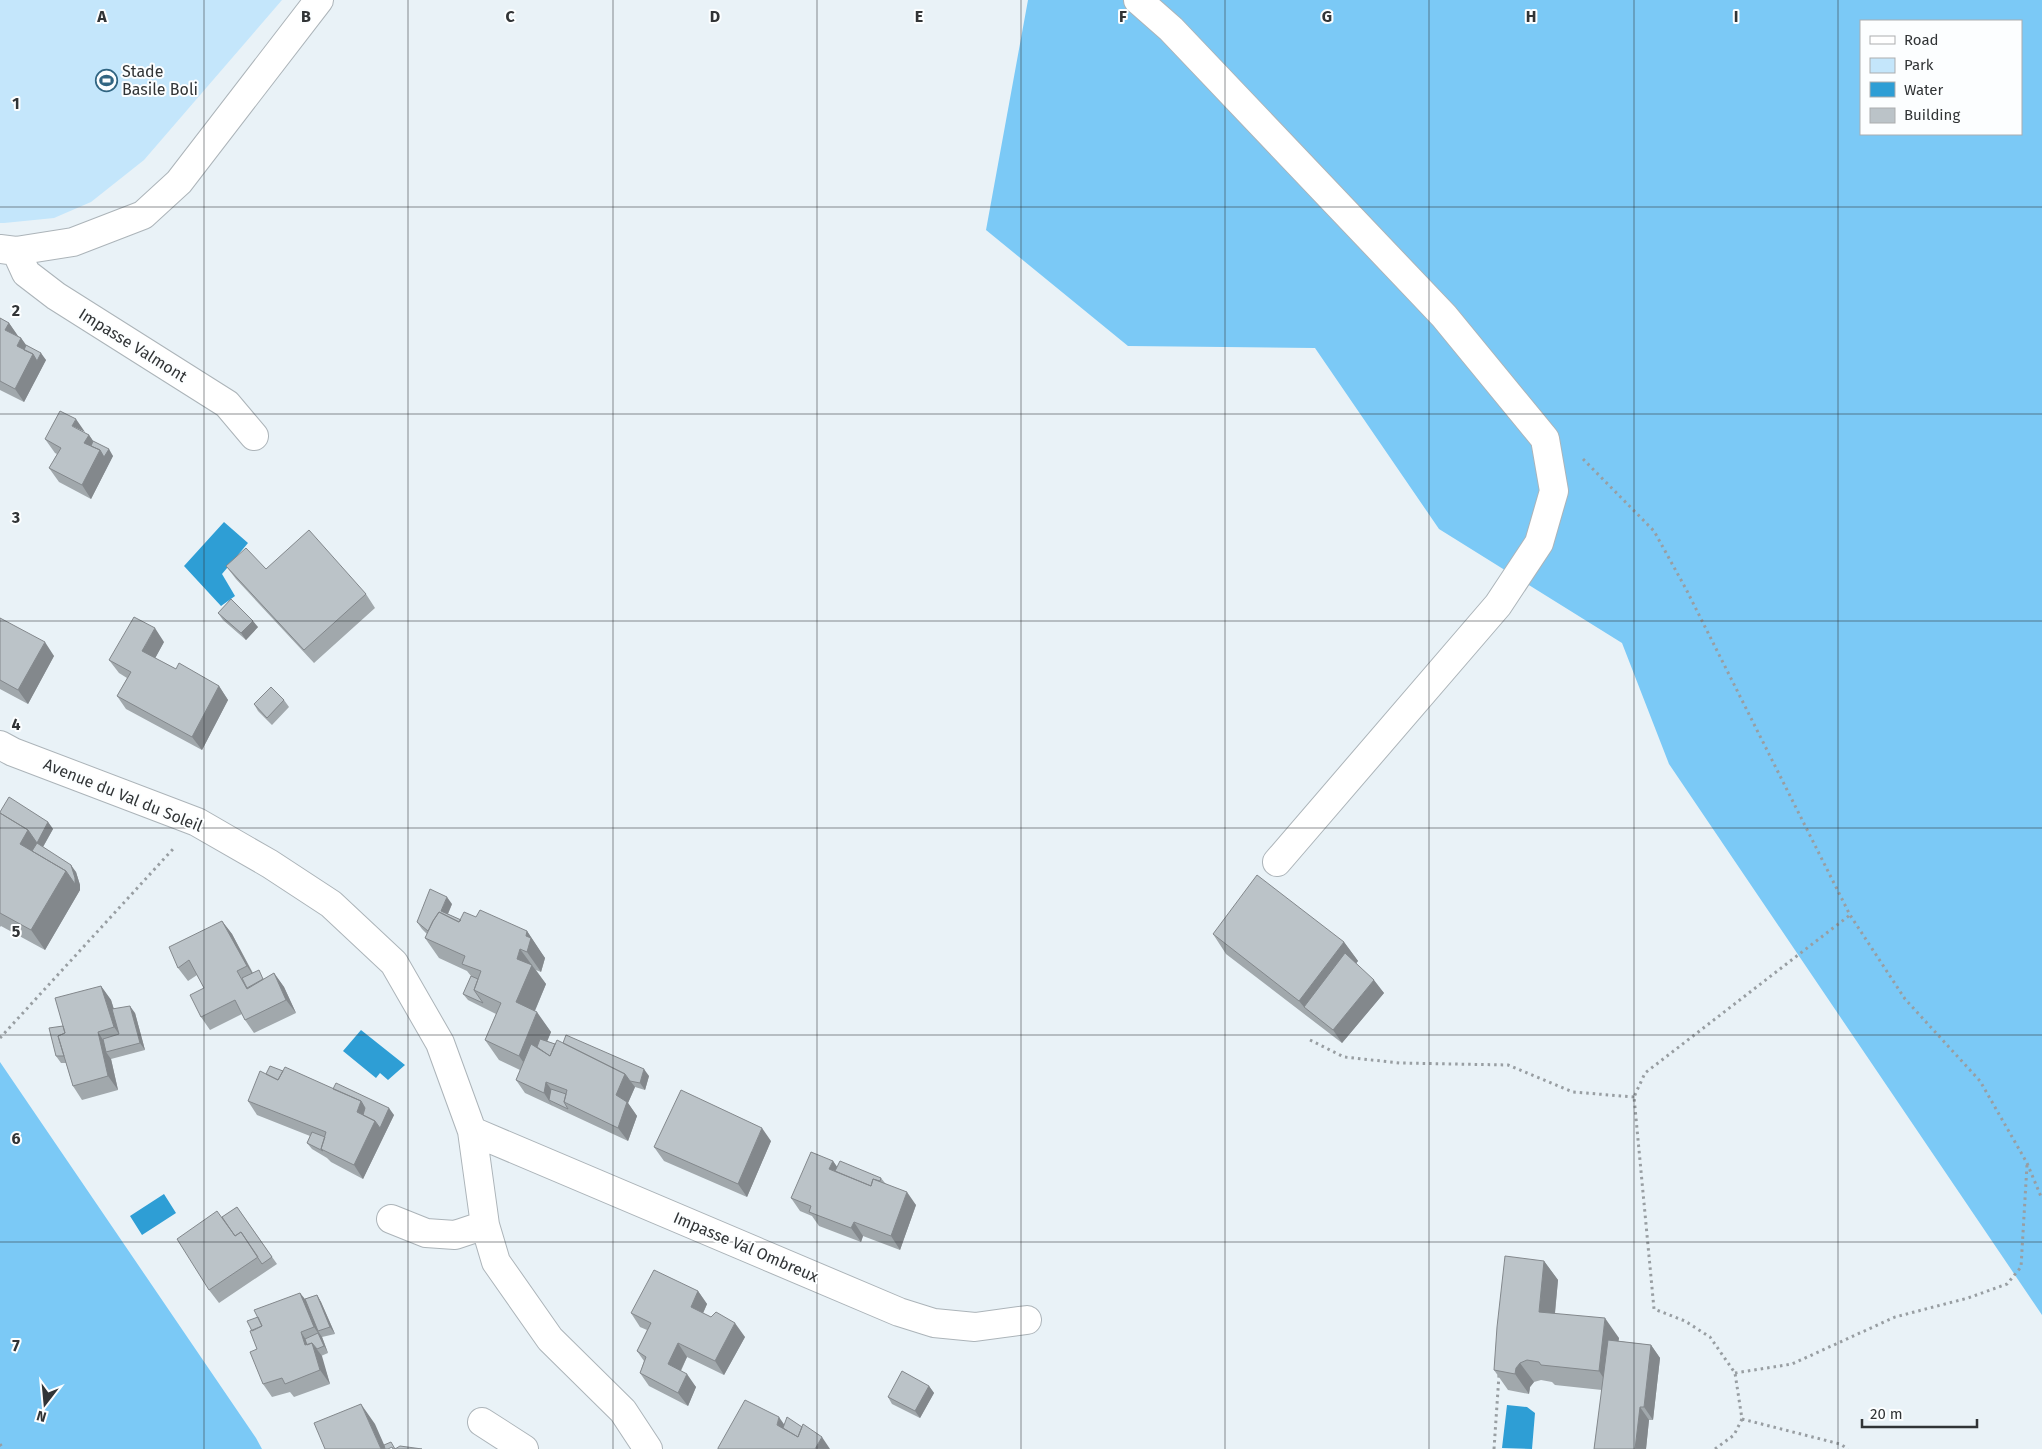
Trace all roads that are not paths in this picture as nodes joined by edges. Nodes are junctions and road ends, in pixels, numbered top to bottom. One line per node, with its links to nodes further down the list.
1 (319, 0): 3 (street)
2 (1138, 0): 6 (street)
3 (8, 250): 4 (street, Impasse Valmont)
4 (254, 436)
5 (0, 745): 7 (street, Avenue du Val du Soleil)
6 (1277, 862)
7 (472, 1131): 9 (street, Avenue du Val du Soleil); 10 (street, Impasse Val Ombreux)
8 (391, 1219): 9 (street)
9 (485, 1225): 13 (street, Avenue du Val du Soleil)
10 (1027, 1320)
11 (482, 1422): 12 (street)
12 (524, 1449)
13 (648, 1449)

